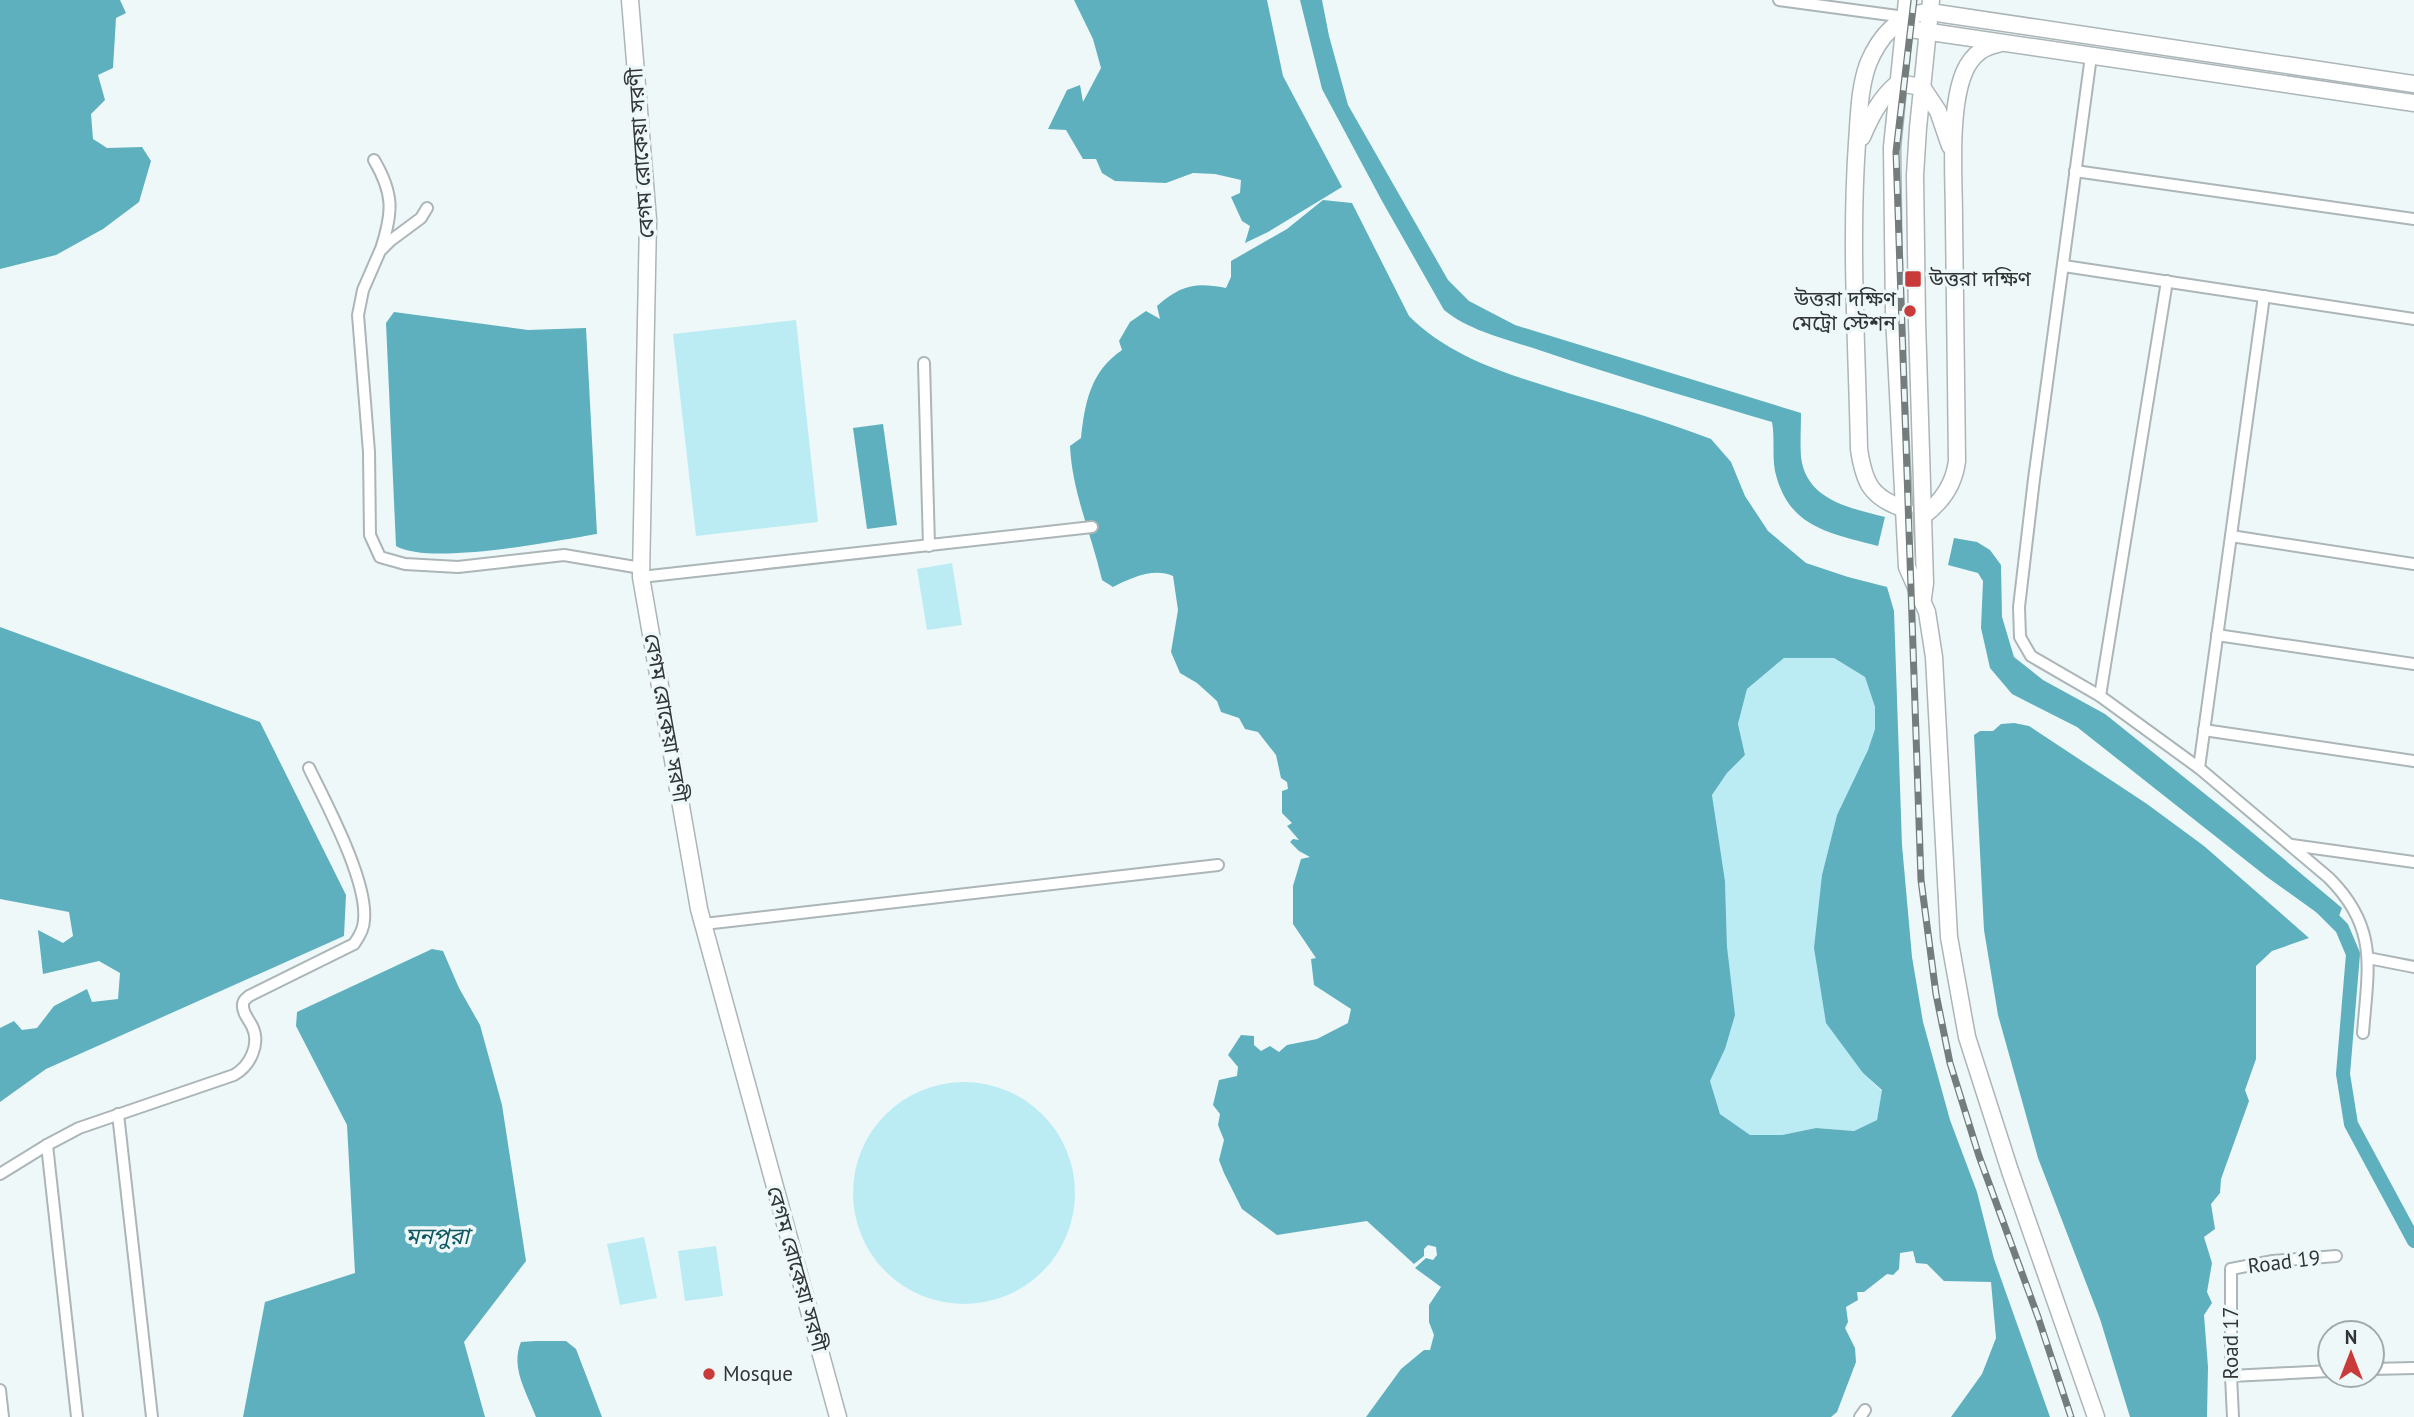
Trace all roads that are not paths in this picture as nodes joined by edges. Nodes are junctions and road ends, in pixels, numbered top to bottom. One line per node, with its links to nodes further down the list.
1 (630, 0): 31 (street, বেগম রোকেয়া সরণী)
2 (1779, 0): 5 (street)
3 (1907, 0): 5 (street)
4 (1930, 6): 5 (street); 6 (street); 10 (street)
5 (1904, 23): 6 (street); 9 (street); 13 (street)
6 (1928, 31): 7 (street); 11 (street)
7 (2000, 43): 8 (street); 15 (street)
8 (2091, 56): 12 (street); 16 (street)
9 (1898, 83): 11 (street); 13 (street); 25 (street)
10 (2414, 84)
11 (1922, 87): 15 (street); 26 (street)
12 (2414, 103)
13 (1856, 157): 25 (street)
14 (373, 160): 19 (street)
15 (1953, 169): 26 (street)
16 (2075, 171): 18 (street); 20 (street)
17 (427, 208): 19 (street)
18 (2414, 219)
19 (380, 251): 31 (street)
20 (2064, 266): 21 (street); 35 (street)
21 (2167, 281): 22 (street); 35 (street)
22 (2264, 296): 23 (street); 28 (street)
23 (2414, 318)
24 (924, 363): 29 (street)
25 (1905, 509): 32 (street)
26 (1923, 516): 32 (street)
27 (1092, 527): 29 (street)
28 (2231, 536): 30 (street); 33 (street)
29 (929, 546): 31 (street)
30 (2414, 564)
31 (641, 573): 43 (street, বেগম রোকেয়া সরণী)
32 (1923, 598): 61 (street)
33 (2217, 635): 34 (street); 36 (street)
34 (2414, 664)
35 (2100, 696): 39 (street)
36 (2204, 730): 37 (street); 39 (street)
37 (2414, 761)
38 (309, 768): 47 (street)
39 (2199, 768): 40 (street)
40 (2290, 845): 41 (street); 44 (street)
41 (2414, 862)
42 (1218, 865): 43 (street)
43 (704, 924): 60 (street, বেগম রোকেয়া সরণী)
44 (2368, 958): 45 (street); 46 (street)
45 (2414, 967)
46 (2363, 1033)
47 (118, 1114): 48 (street); 59 (street)
48 (47, 1145): 49 (street); 58 (street)
49 (0, 1174)
50 (2336, 1256): 51 (street, Road 19)
51 (2231, 1269): 55 (street, Road 17)
52 (2414, 1367): 53 (street)
53 (2386, 1369)
54 (2316, 1372): 55 (street)
55 (2231, 1376): 62 (street, Road 17)
56 (0, 1390): 57 (street)
57 (3, 1417)
58 (77, 1417)
59 (152, 1417)
60 (838, 1417)
61 (2096, 1417)
62 (2233, 1417)

